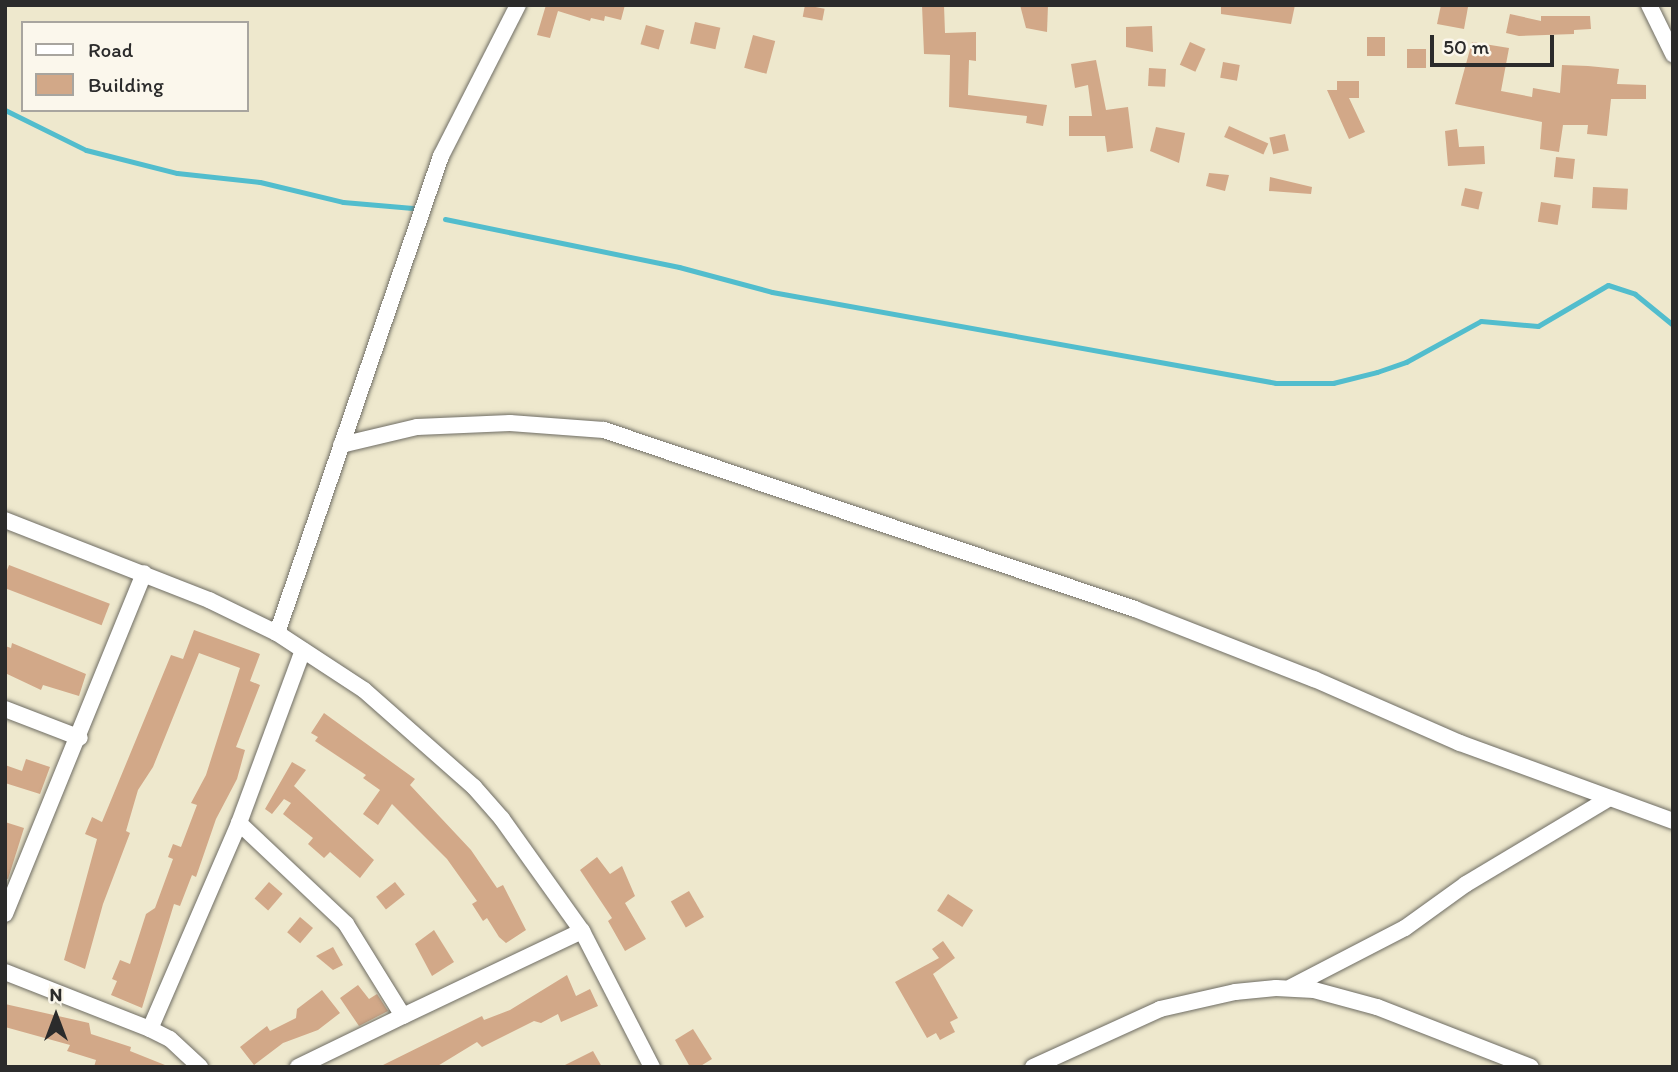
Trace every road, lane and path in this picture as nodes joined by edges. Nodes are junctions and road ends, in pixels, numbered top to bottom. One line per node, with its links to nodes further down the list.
1 (518, 5): 4 (street)
2 (1648, 5): 3 (street)
3 (1673, 54)
4 (341, 445): 7 (street); 11 (street)
5 (5, 520): 6 (street)
6 (144, 573): 7 (street); 10 (street)
7 (277, 633): 8 (street)
8 (303, 650): 13 (street); 15 (street)
9 (5, 709): 10 (street)
10 (80, 738): 14 (street)
11 (1608, 799): 12 (street); 17 (street)
12 (1673, 821)
13 (239, 823): 18 (street); 19 (street)
14 (5, 914)
15 (582, 931): 18 (street); 23 (street)
16 (5, 972): 19 (street)
17 (1289, 989): 20 (street); 24 (street)
18 (403, 1016): 22 (street)
19 (150, 1029): 21 (street)
20 (1492, 1060): 25 (street)
21 (200, 1067)
22 (298, 1067)
23 (652, 1067)
24 (1033, 1067)
25 (1531, 1067)

